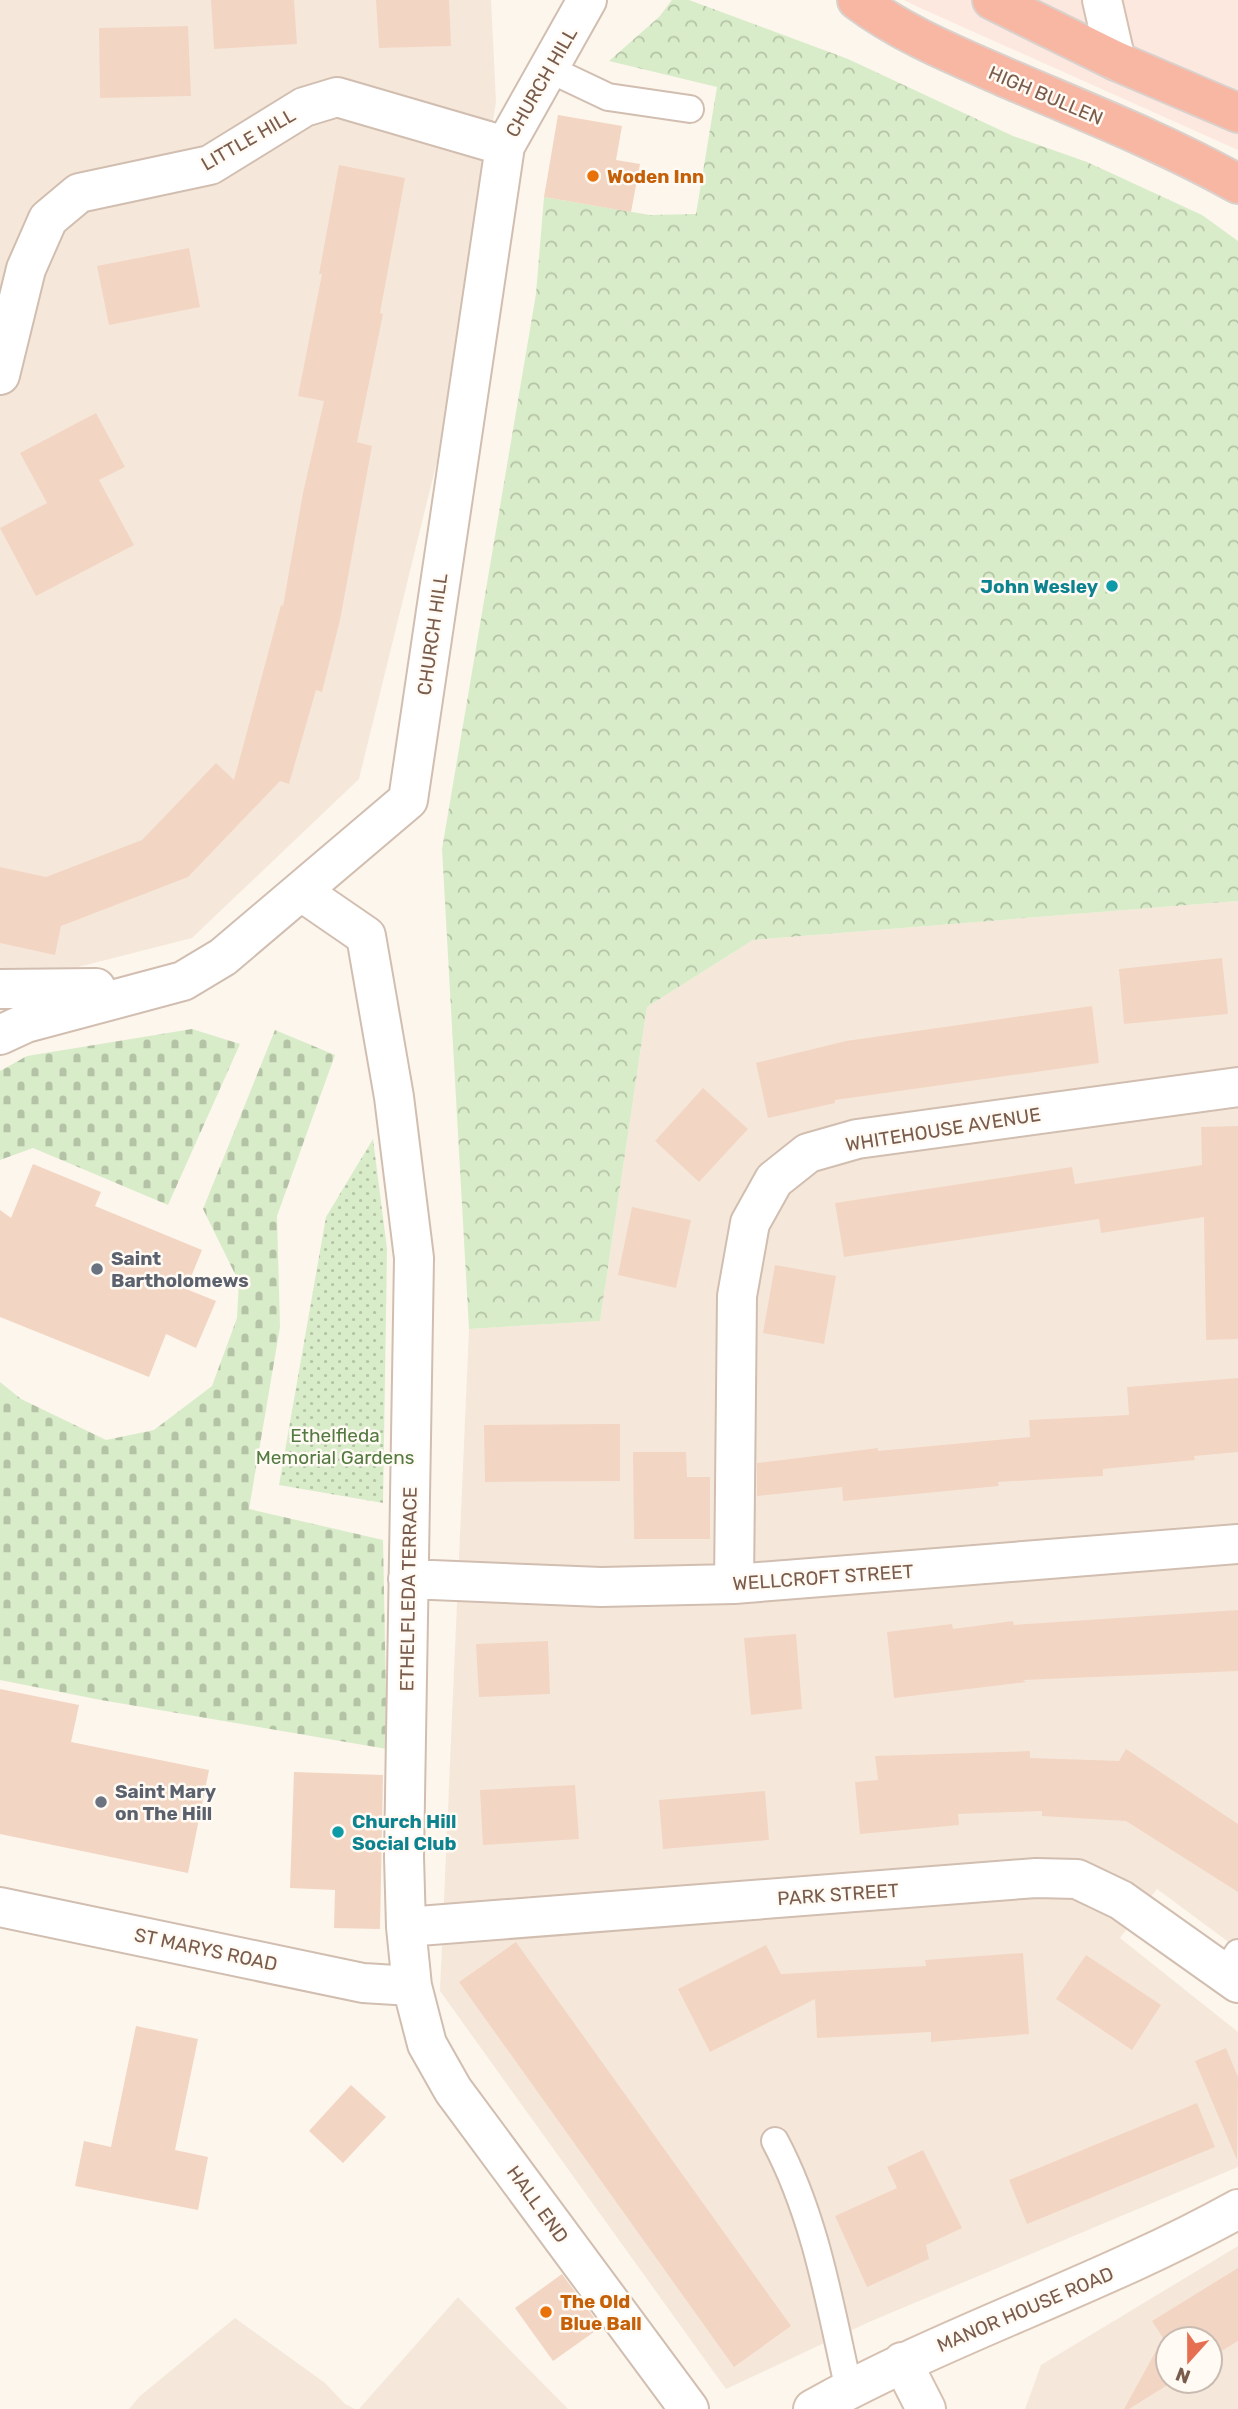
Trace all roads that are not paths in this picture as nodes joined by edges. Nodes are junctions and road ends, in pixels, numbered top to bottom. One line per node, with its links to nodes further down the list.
1 (857, 0): 10 (highway, HIGH BULLEN)
2 (992, 0): 5 (highway)
3 (1102, 0): 5 (street)
4 (581, 3): 6 (street, CHURCH HILL)
5 (1116, 61): 8 (highway)
6 (549, 69): 7 (lane); 9 (street, CHURCH HILL)
7 (690, 109)
8 (1238, 113)
9 (505, 146): 11 (street, LITTLE HILL); 12 (street, CHURCH HILL)
10 (1238, 184)
11 (0, 375)
12 (302, 892): 13 (street, CHURCH HILL); 18 (street, ETHELFLEDA TERRACE)
13 (177, 984): 14 (street); 15 (street, CHURCH HILL)
14 (0, 989)
15 (0, 1035)
16 (1238, 1087): 19 (street, WHITEHOUSE AVENUE)
17 (1238, 1544): 19 (street, WELLCROFT STREET)
18 (408, 1579): 19 (street, WELLCROFT STREET); 21 (street, ETHELFLEDA TERRACE)
19 (734, 1584)
20 (0, 1907): 23 (street, ST MARYS ROAD)
21 (406, 1927): 22 (street, PARK STREET); 23 (street, ETHELFLEDA TERRACE)
22 (1233, 1970)
23 (412, 1986): 28 (street, HALL END)
24 (775, 2141): 27 (lane)
25 (1238, 2209): 26 (street, MANOR HOUSE ROAD)
26 (902, 2362): 27 (street, MANOR HOUSE ROAD); 30 (street)
27 (849, 2390): 29 (street, MANOR HOUSE ROAD)
28 (689, 2409)
29 (813, 2409)
30 (926, 2409)

